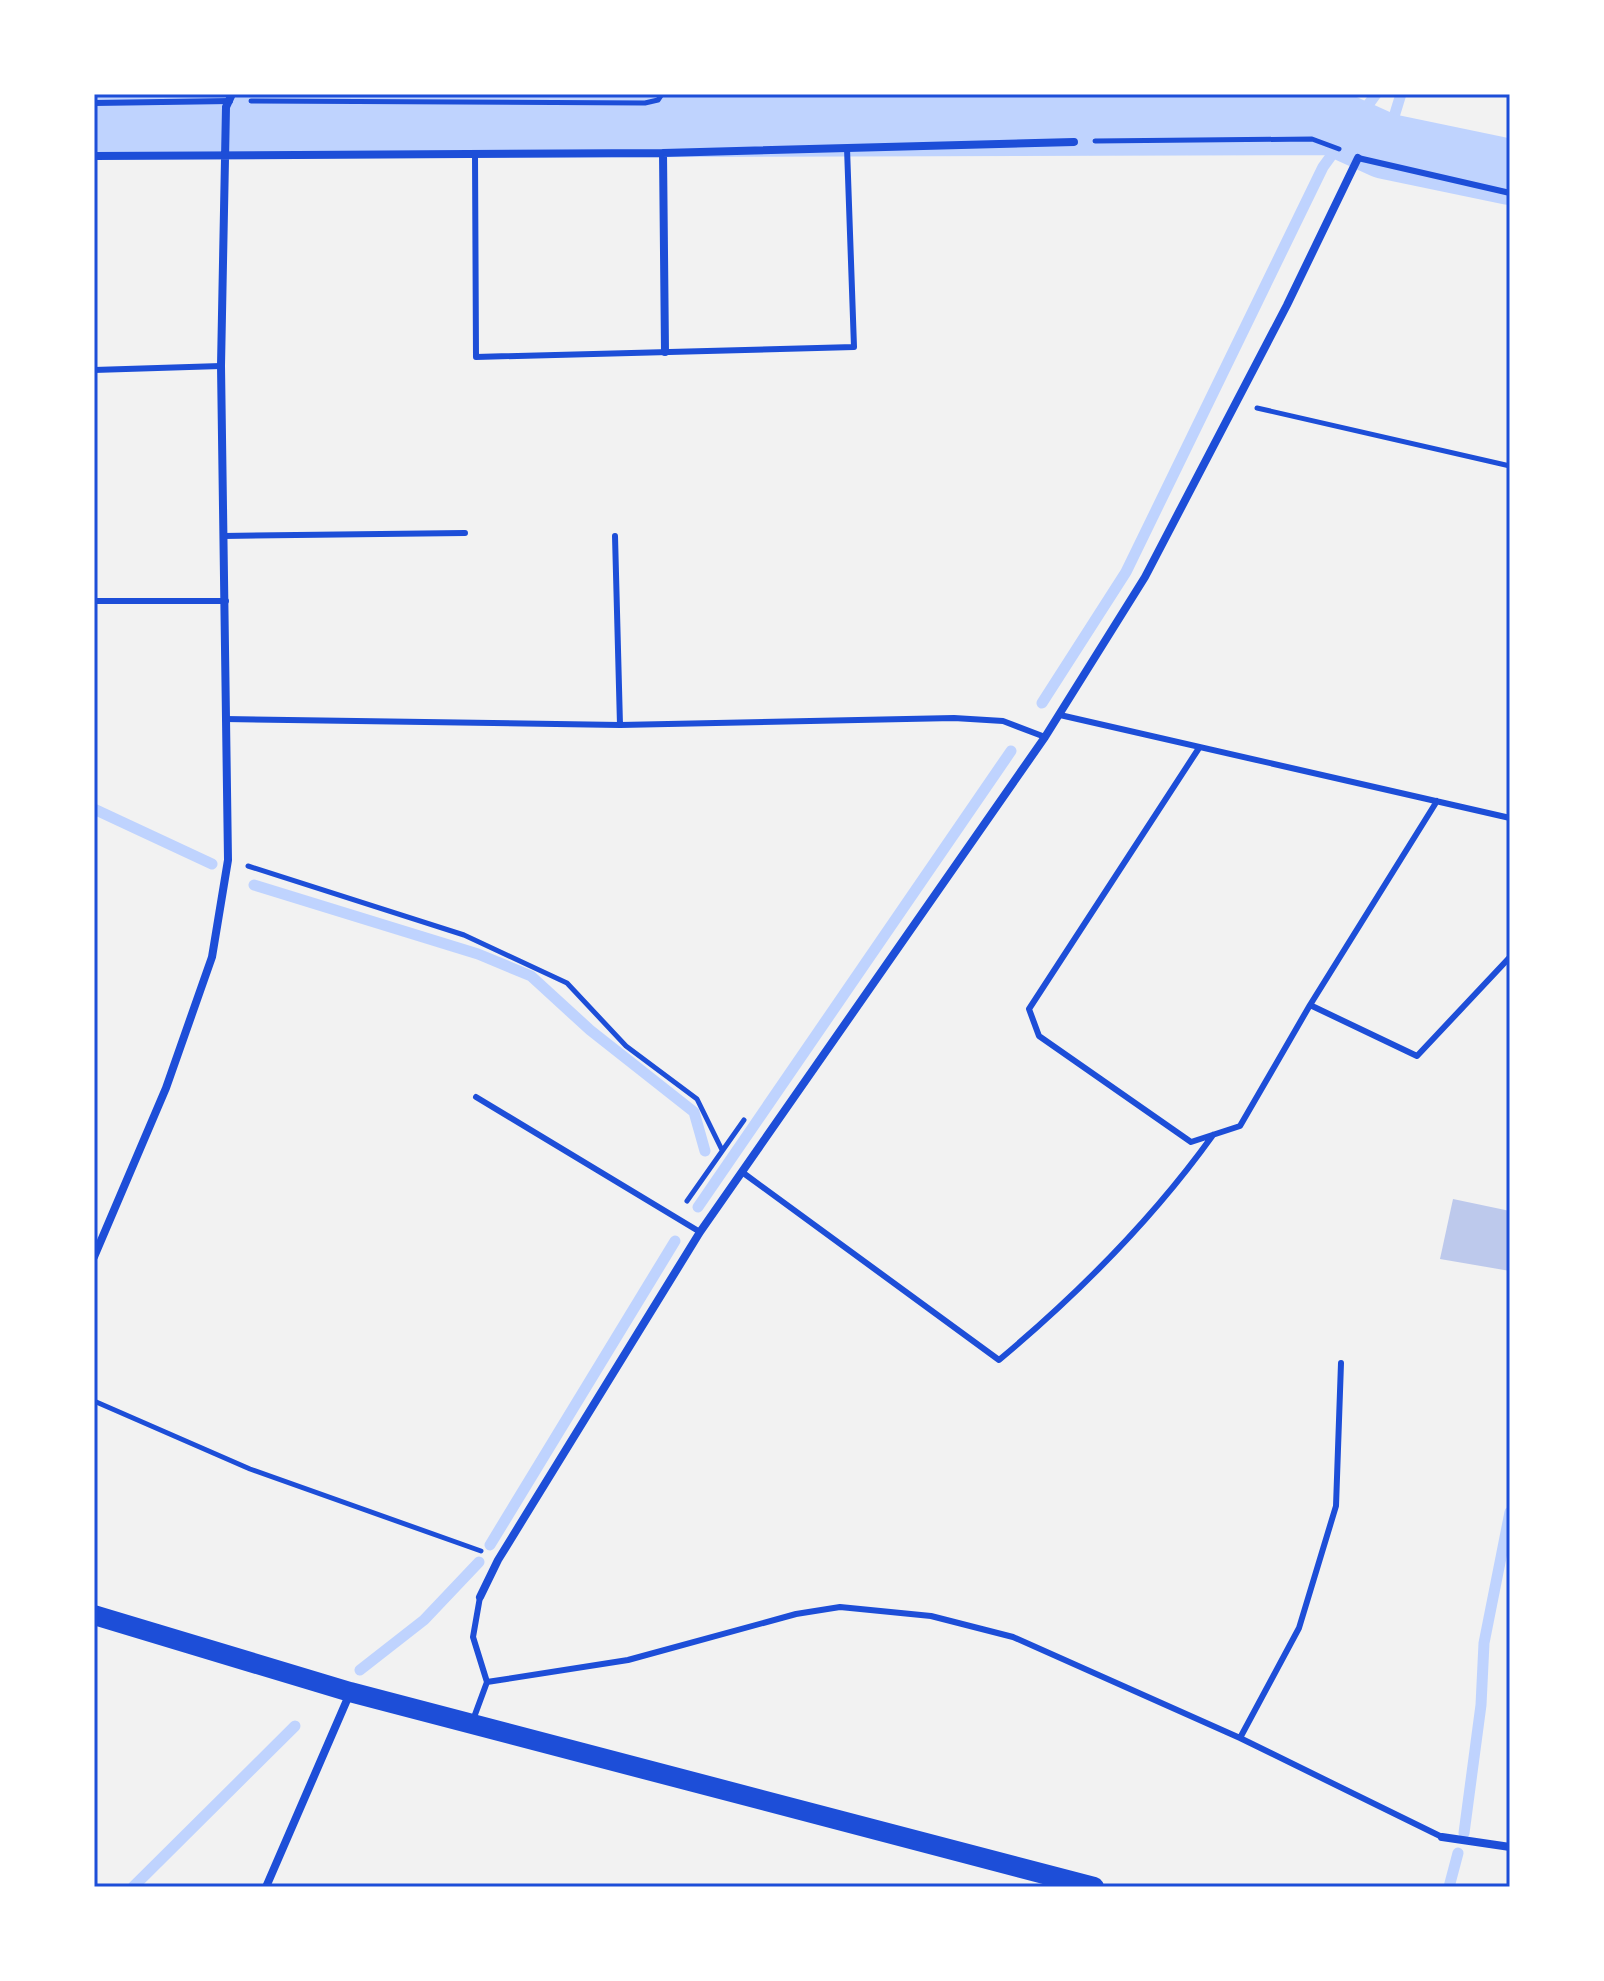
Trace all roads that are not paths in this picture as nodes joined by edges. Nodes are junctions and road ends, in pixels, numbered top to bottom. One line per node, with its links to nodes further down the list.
1 (229, 101): 2 (lane); 8 (street)
2 (94, 103)
3 (1074, 142): 4 (street)
4 (847, 148): 5 (street); 11 (lane)
5 (663, 153): 6 (street); 11 (street)
6 (475, 154): 8 (street); 11 (lane)
7 (94, 156): 8 (street)
8 (225, 156): 12 (street)
9 (1358, 158): 10 (lane); 19 (street)
10 (1510, 193)
11 (665, 352)
12 (221, 366): 13 (lane); 15 (street)
13 (94, 370)
14 (465, 533): 15 (lane)
15 (223, 536): 18 (street)
16 (615, 536): 21 (lane)
17 (94, 601): 18 (lane)
18 (226, 601): 20 (street)
19 (1060, 715): 22 (street); 23 (lane)
20 (225, 719): 21 (lane); 32 (street)
21 (620, 725): 22 (lane)
22 (1045, 737): 30 (street)
23 (1199, 748): 24 (lane); 29 (lane)
24 (1437, 801): 25 (lane); 27 (lane)
25 (1510, 818)
26 (1510, 957): 27 (lane)
27 (1310, 1005): 29 (lane)
28 (476, 1097): 31 (lane)
29 (1213, 1135): 30 (lane)
30 (742, 1172): 31 (street)
31 (700, 1232): 35 (street)
32 (97, 1238): 33 (street)
33 (94, 1257)
34 (1341, 1363): 40 (lane)
35 (480, 1597): 37 (lane)
36 (94, 1615): 38 (main road)
37 (487, 1682): 39 (lane); 40 (lane)
38 (350, 1692): 39 (main road); 43 (street)
39 (471, 1724): 44 (main road)
40 (1240, 1738): 41 (lane)
41 (1442, 1837): 42 (street)
42 (1510, 1847)
43 (266, 1887)
44 (1094, 1887)

